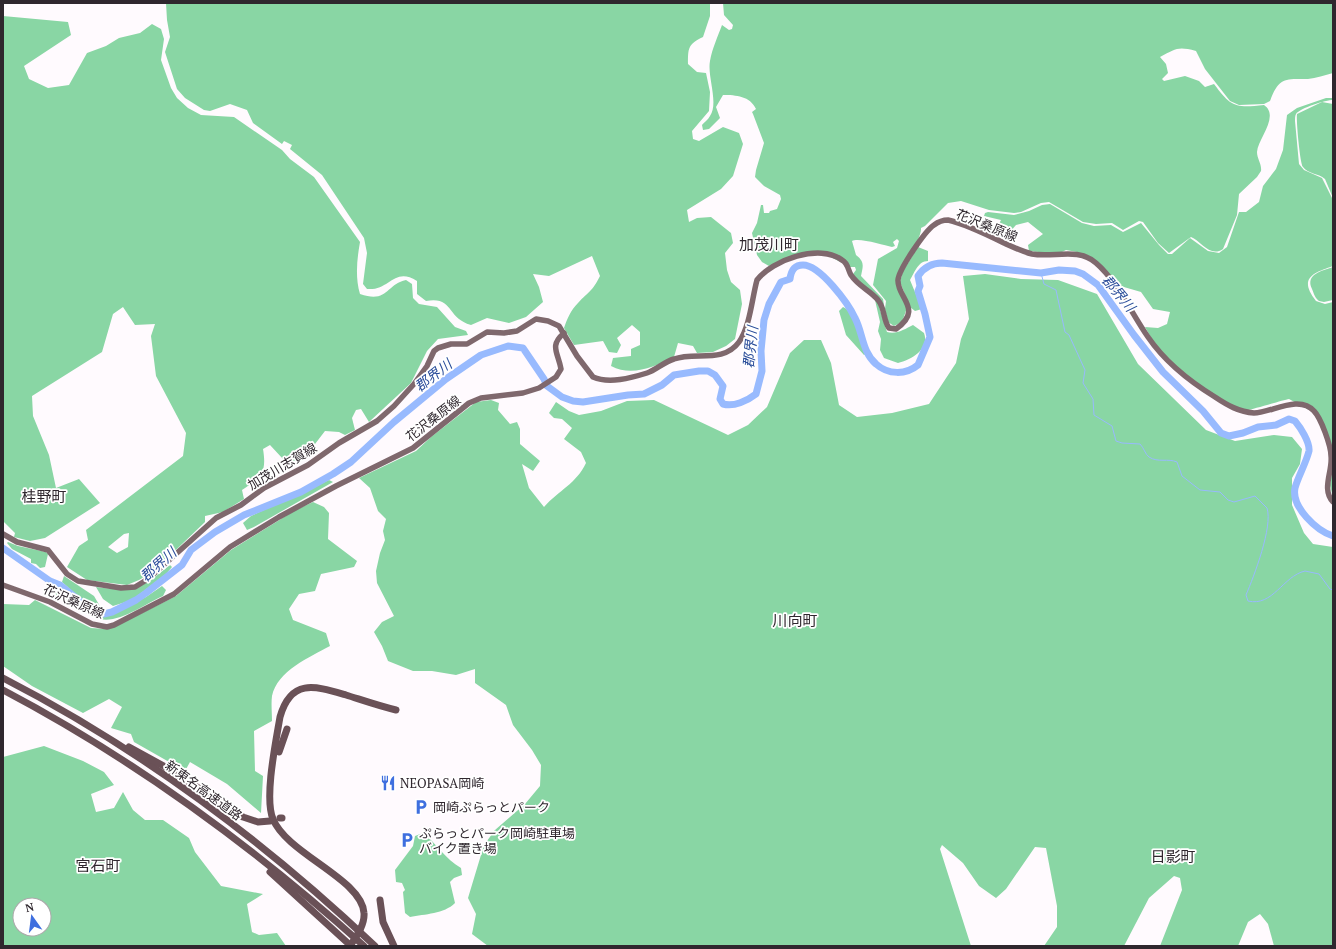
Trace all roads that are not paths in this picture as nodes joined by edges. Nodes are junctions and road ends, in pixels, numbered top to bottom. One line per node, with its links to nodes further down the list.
1 (564, 333): 2 (main road, 花沢桑原線); 3 (main road, 加茂川志賀線); 4 (main road, 花沢桑原線)
2 (1333, 502)
3 (3, 534)
4 (3, 585)
5 (3, 678): 8 (highway, 新東名高速道路)
6 (3, 690): 11 (highway, 新東名高速道路)
7 (396, 710): 13 (highway)
8 (75, 718): 10 (highway); 17 (highway, 新東名高速道路)
9 (287, 729): 13 (highway)
10 (270, 821)
11 (250, 849): 14 (highway); 16 (highway, 新東名高速道路)
12 (380, 900): 18 (highway)
13 (365, 923): 14 (highway); 15 (highway)
14 (350, 946)
15 (355, 946)
16 (364, 946)
17 (375, 946)
18 (394, 946)

